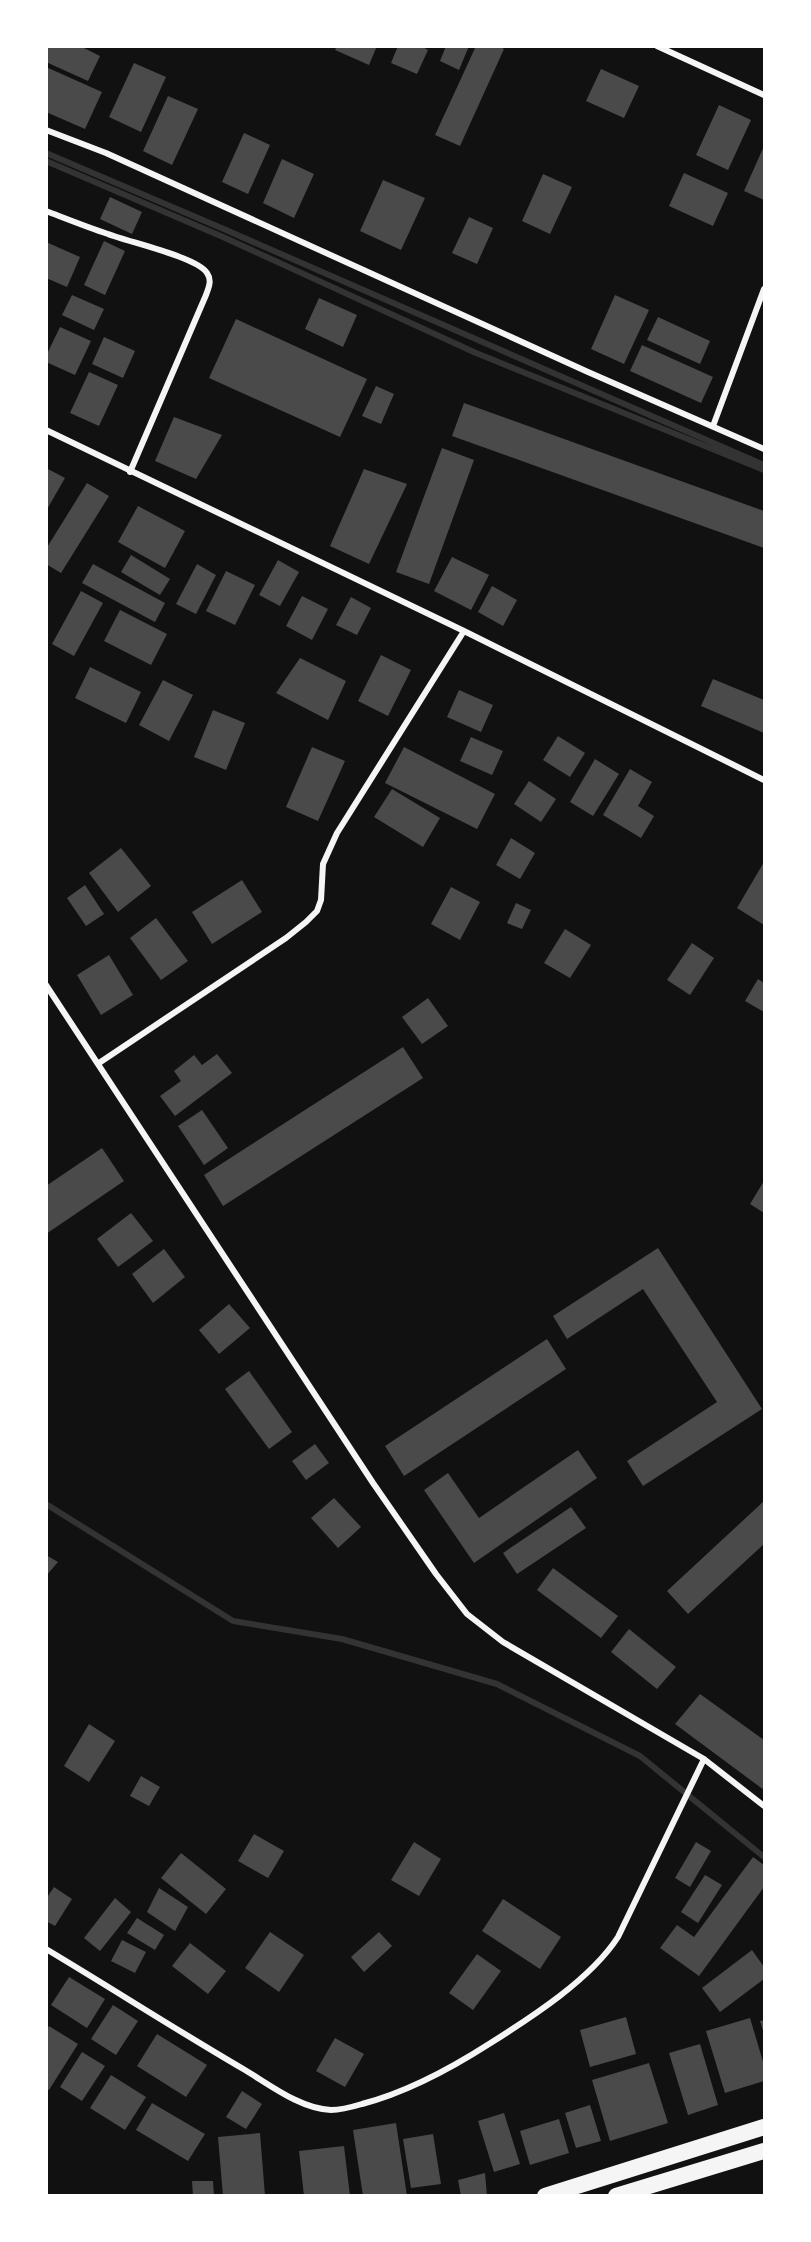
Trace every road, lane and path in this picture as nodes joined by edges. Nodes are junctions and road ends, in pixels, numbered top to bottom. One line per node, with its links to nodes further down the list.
1 (657, 46): 2 (street)
2 (765, 95)
3 (46, 130): 6 (street)
4 (46, 211): 9 (street)
5 (765, 289): 6 (street)
6 (713, 426): 8 (street)
7 (46, 430): 9 (street)
8 (765, 449)
9 (130, 472): 10 (street)
10 (464, 631): 11 (street); 13 (street)
11 (765, 780)
12 (46, 985): 13 (street)
13 (99, 1064): 14 (street)
14 (704, 1759): 15 (street); 16 (street)
15 (765, 1806)
16 (46, 1949)
17 (765, 2127): 19 (highway)
18 (765, 2151): 20 (highway)
19 (545, 2196)
20 (616, 2196)

